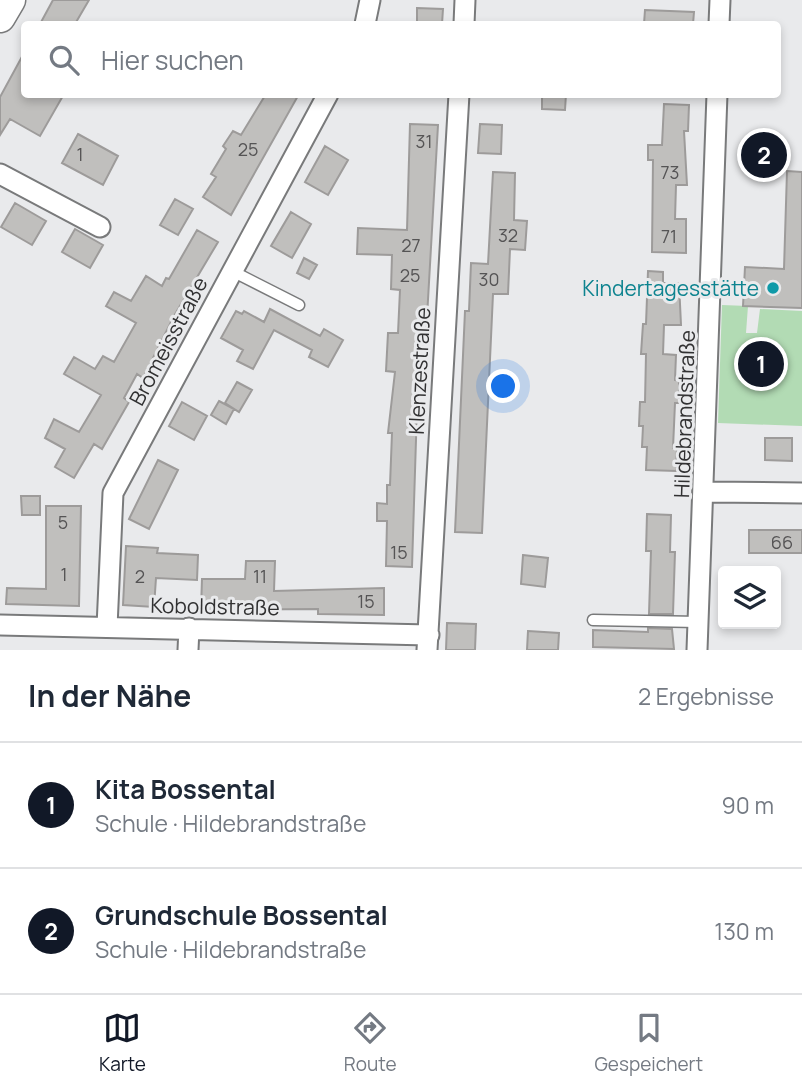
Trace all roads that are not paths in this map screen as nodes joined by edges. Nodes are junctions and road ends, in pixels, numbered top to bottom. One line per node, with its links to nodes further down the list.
1 (9, 0): 5 (main road)
2 (370, 0): 6 (street)
3 (465, 0): 7 (street)
4 (720, 0): 8 (street)
5 (0, 17)
6 (366, 21)
7 (464, 21)
8 (719, 21)
9 (326, 98): 14 (street, Bromeisstraße)
10 (459, 98): 23 (street, Klenzestraße)
11 (717, 98): 16 (street, Hildebrandstraße)
12 (0, 174): 13 (street)
13 (100, 227)
14 (231, 271): 15 (lane); 21 (street, Bromeisstraße)
15 (299, 305)
16 (705, 492): 17 (street); 19 (street, Hildebrandstraße)
17 (802, 493)
18 (593, 620): 19 (lane)
19 (698, 622): 25 (street, Hildebrandstraße)
20 (0, 625): 21 (street, Koboldstraße)
21 (107, 627): 22 (street, Koboldstraße)
22 (189, 628): 23 (street, Koboldstraße); 24 (street)
23 (428, 642)
24 (188, 650)
25 (697, 650)

